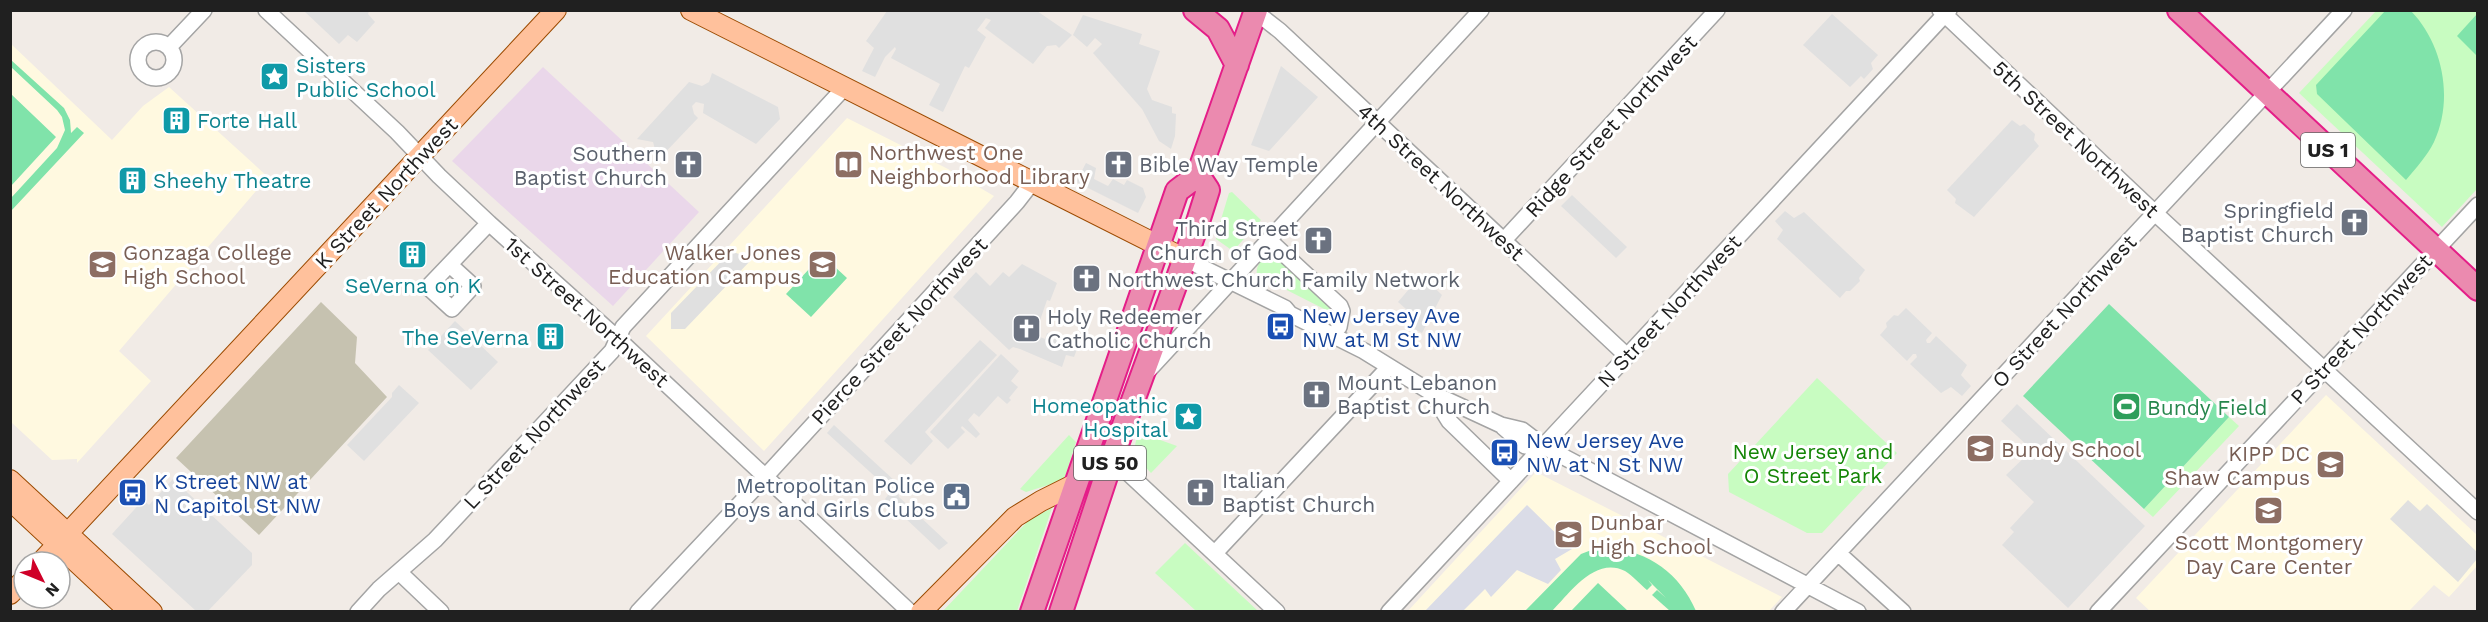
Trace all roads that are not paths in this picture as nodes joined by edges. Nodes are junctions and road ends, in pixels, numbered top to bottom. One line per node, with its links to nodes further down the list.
1 (204, 10): 12 (street)
2 (266, 10): 17 (street, 1st Street Northwest)
3 (556, 10): 17 (main road, K Street Northwest)
4 (691, 10): 14 (main road)
5 (1195, 10): 13 (highway)
6 (1481, 10): 16 (street)
7 (1718, 10): 23 (street, Ridge Street Northwest)
8 (2178, 10): 15 (highway, US 1)
9 (2344, 10): 15 (street, O Street Northwest)
10 (1256, 11): 13 (highway, US 50); 16 (street, 4th Street Northwest)
11 (1945, 12): 21 (street, 5th Street Northwest); 34 (street, N Street Northwest)
12 (170, 47)
13 (1237, 65): 18 (highway, US 50)
14 (844, 88): 19 (main road); 33 (street, L Street Northwest)
15 (2267, 93): 21 (street, O Street Northwest); 26 (highway, US 1)
16 (1377, 123): 23 (street, 4th Street Northwest); 24 (street)
17 (420, 156): 22 (street, 1st Street Northwest); 47 (main road, K Street Northwest)
18 (1198, 175): 25 (highway, US 50); 27 (highway, US 50)
19 (1031, 183): 25 (main road); 41 (street, Pierce Street Northwest)
20 (2478, 205): 26 (street, P Street Northwest)
21 (2155, 213): 36 (street, 5th Street Northwest); 49 (street, O Street Northwest)
22 (489, 223): 28 (street); 33 (street, 1st Street Northwest)
23 (1504, 240): 34 (street, 4th Street Northwest)
24 (1270, 241): 29 (street); 32 (street)
25 (1157, 247): 27 (main road); 44 (highway, US 50)
26 (2435, 250): 30 (highway, US 1); 36 (street, P Street Northwest)
27 (1185, 259): 29 (street); 37 (highway, US 50)
28 (450, 265)
29 (1233, 281): 31 (street); 37 (street)
30 (2478, 289)
31 (1285, 308): 32 (street); 35 (street)
32 (1339, 327): 38 (street)
33 (617, 338): 41 (street, 1st Street Northwest); 51 (street, L Street Northwest)
34 (1627, 356): 39 (street, N Street Northwest)
35 (1389, 367): 38 (street); 50 (street)
36 (2324, 370): 46 (street, 5th Street Northwest); 67 (street, P Street Northwest)
37 (1142, 378): 40 (highway, US 50)
38 (1432, 393): 39 (street); 43 (street)
39 (1543, 447): 43 (street, N Street Northwest); 52 (street)
40 (1112, 458): 50 (street); 61 (highway, US 50)
41 (765, 477): 57 (street, Pierce Street Northwest); 58 (street, 1st Street Northwest)
42 (10, 480): 47 (main road)
43 (1511, 481): 63 (street, N Street Northwest)
44 (1075, 484): 59 (main road); 60 (highway, US 50)
45 (10, 500): 47 (main road)
46 (2478, 512)
47 (63, 538): 48 (main road, K Street Northwest); 53 (main road); 54 (main road)
48 (52, 550)
49 (1838, 553): 52 (street, O Street Northwest); 66 (street)
50 (1215, 554): 62 (street)
51 (399, 572): 55 (street, L Street Northwest); 56 (street)
52 (1807, 585): 64 (street, O Street Northwest); 65 (street)
53 (130, 612)
54 (152, 612)
55 (358, 612)
56 (441, 612)
57 (638, 612)
58 (910, 612)
59 (921, 612)
60 (1032, 612)
61 (1060, 612)
62 (1277, 612)
63 (1389, 612)
64 (1783, 612)
65 (1858, 612)
66 (1903, 612)
67 (2098, 612)

